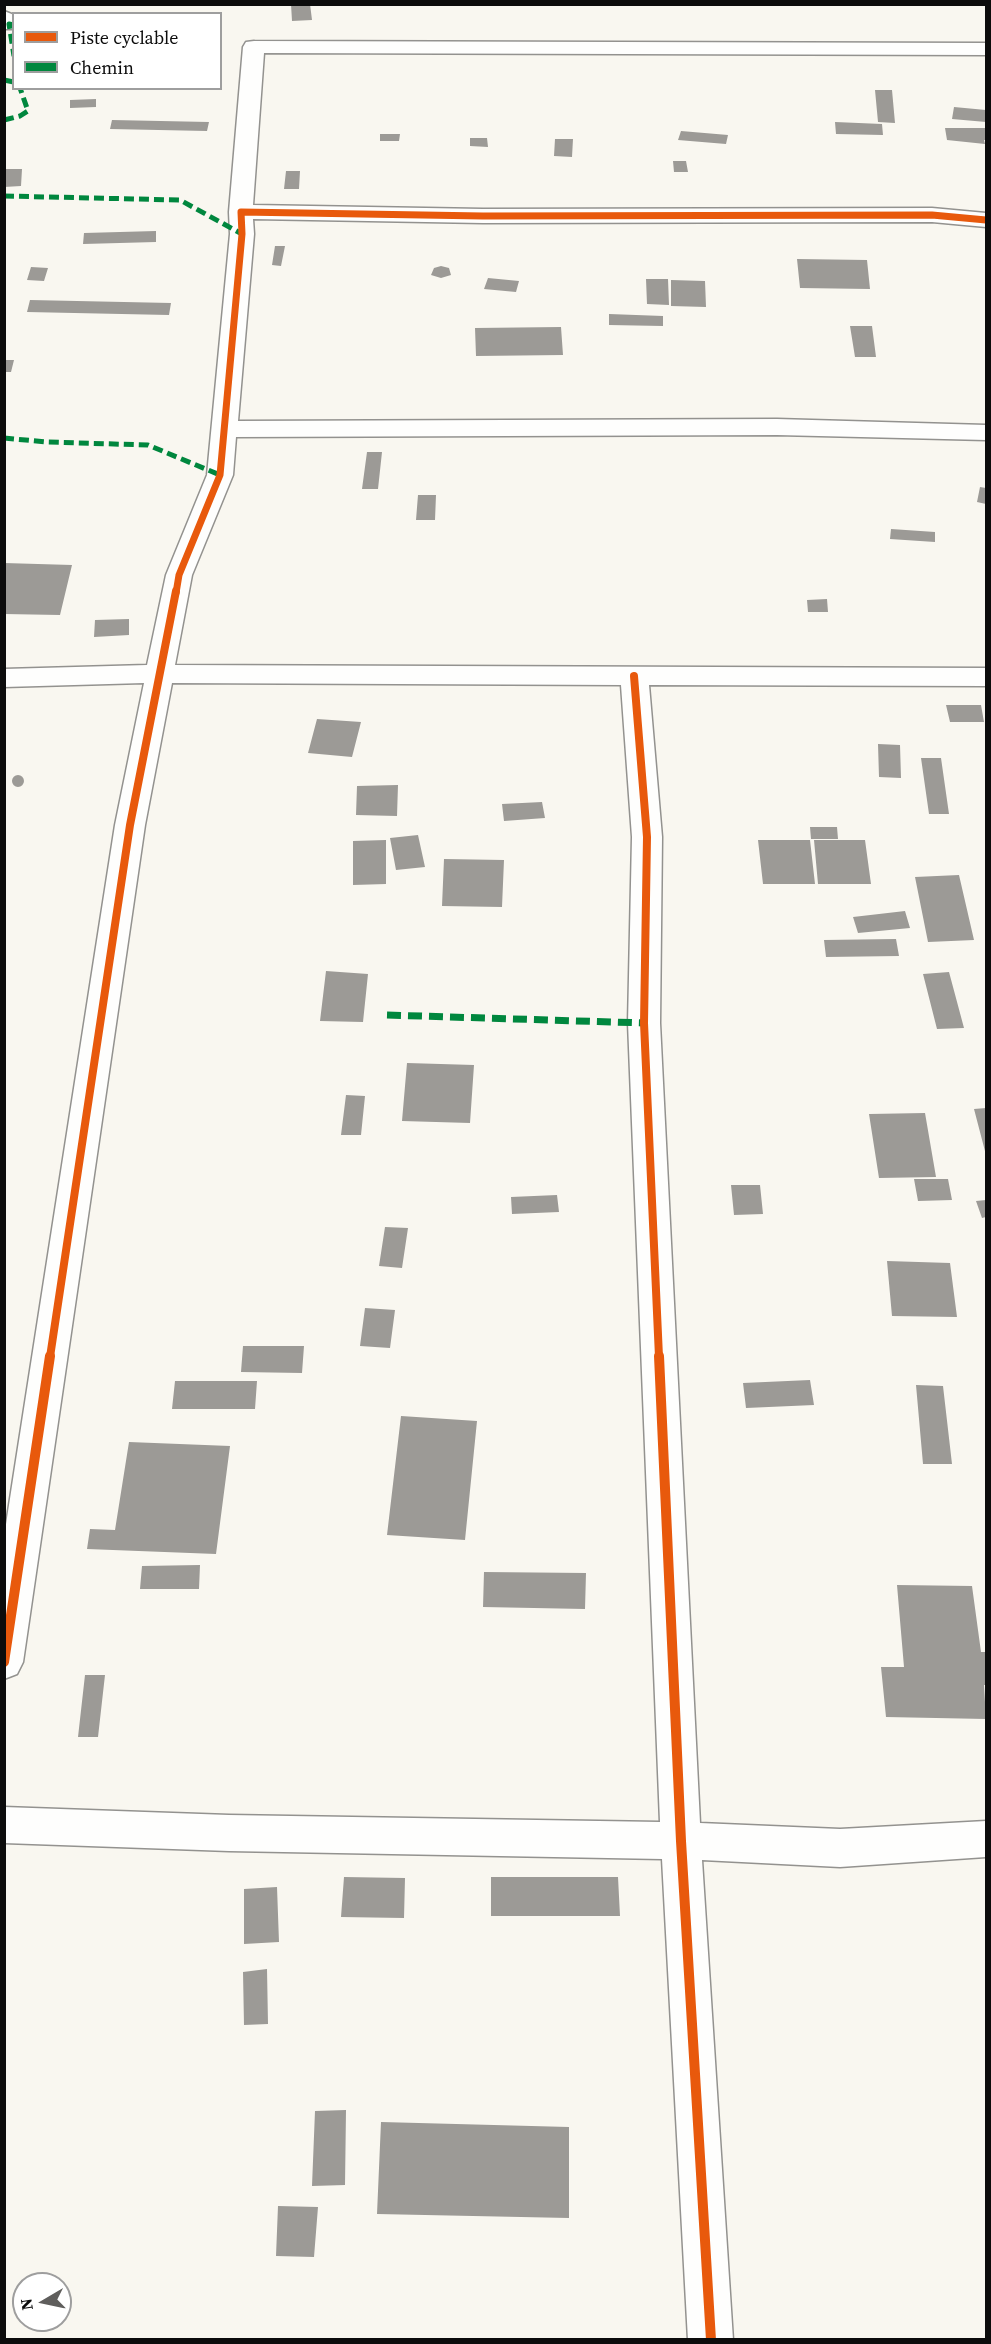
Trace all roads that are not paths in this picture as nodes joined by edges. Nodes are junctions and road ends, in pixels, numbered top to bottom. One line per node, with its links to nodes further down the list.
1 (987, 49): 2 (street)
2 (241, 212): 3 (street); 4 (street)
3 (987, 220)
4 (224, 429): 5 (street); 6 (street)
5 (987, 433)
6 (161, 674): 7 (street); 9 (street); 10 (street)
7 (634, 676): 8 (street); 13 (street)
8 (987, 677)
9 (4, 678)
10 (4, 1662)
11 (4, 1825): 13 (street)
12 (987, 1839): 13 (street)
13 (681, 1841): 14 (street)
14 (711, 2340)

